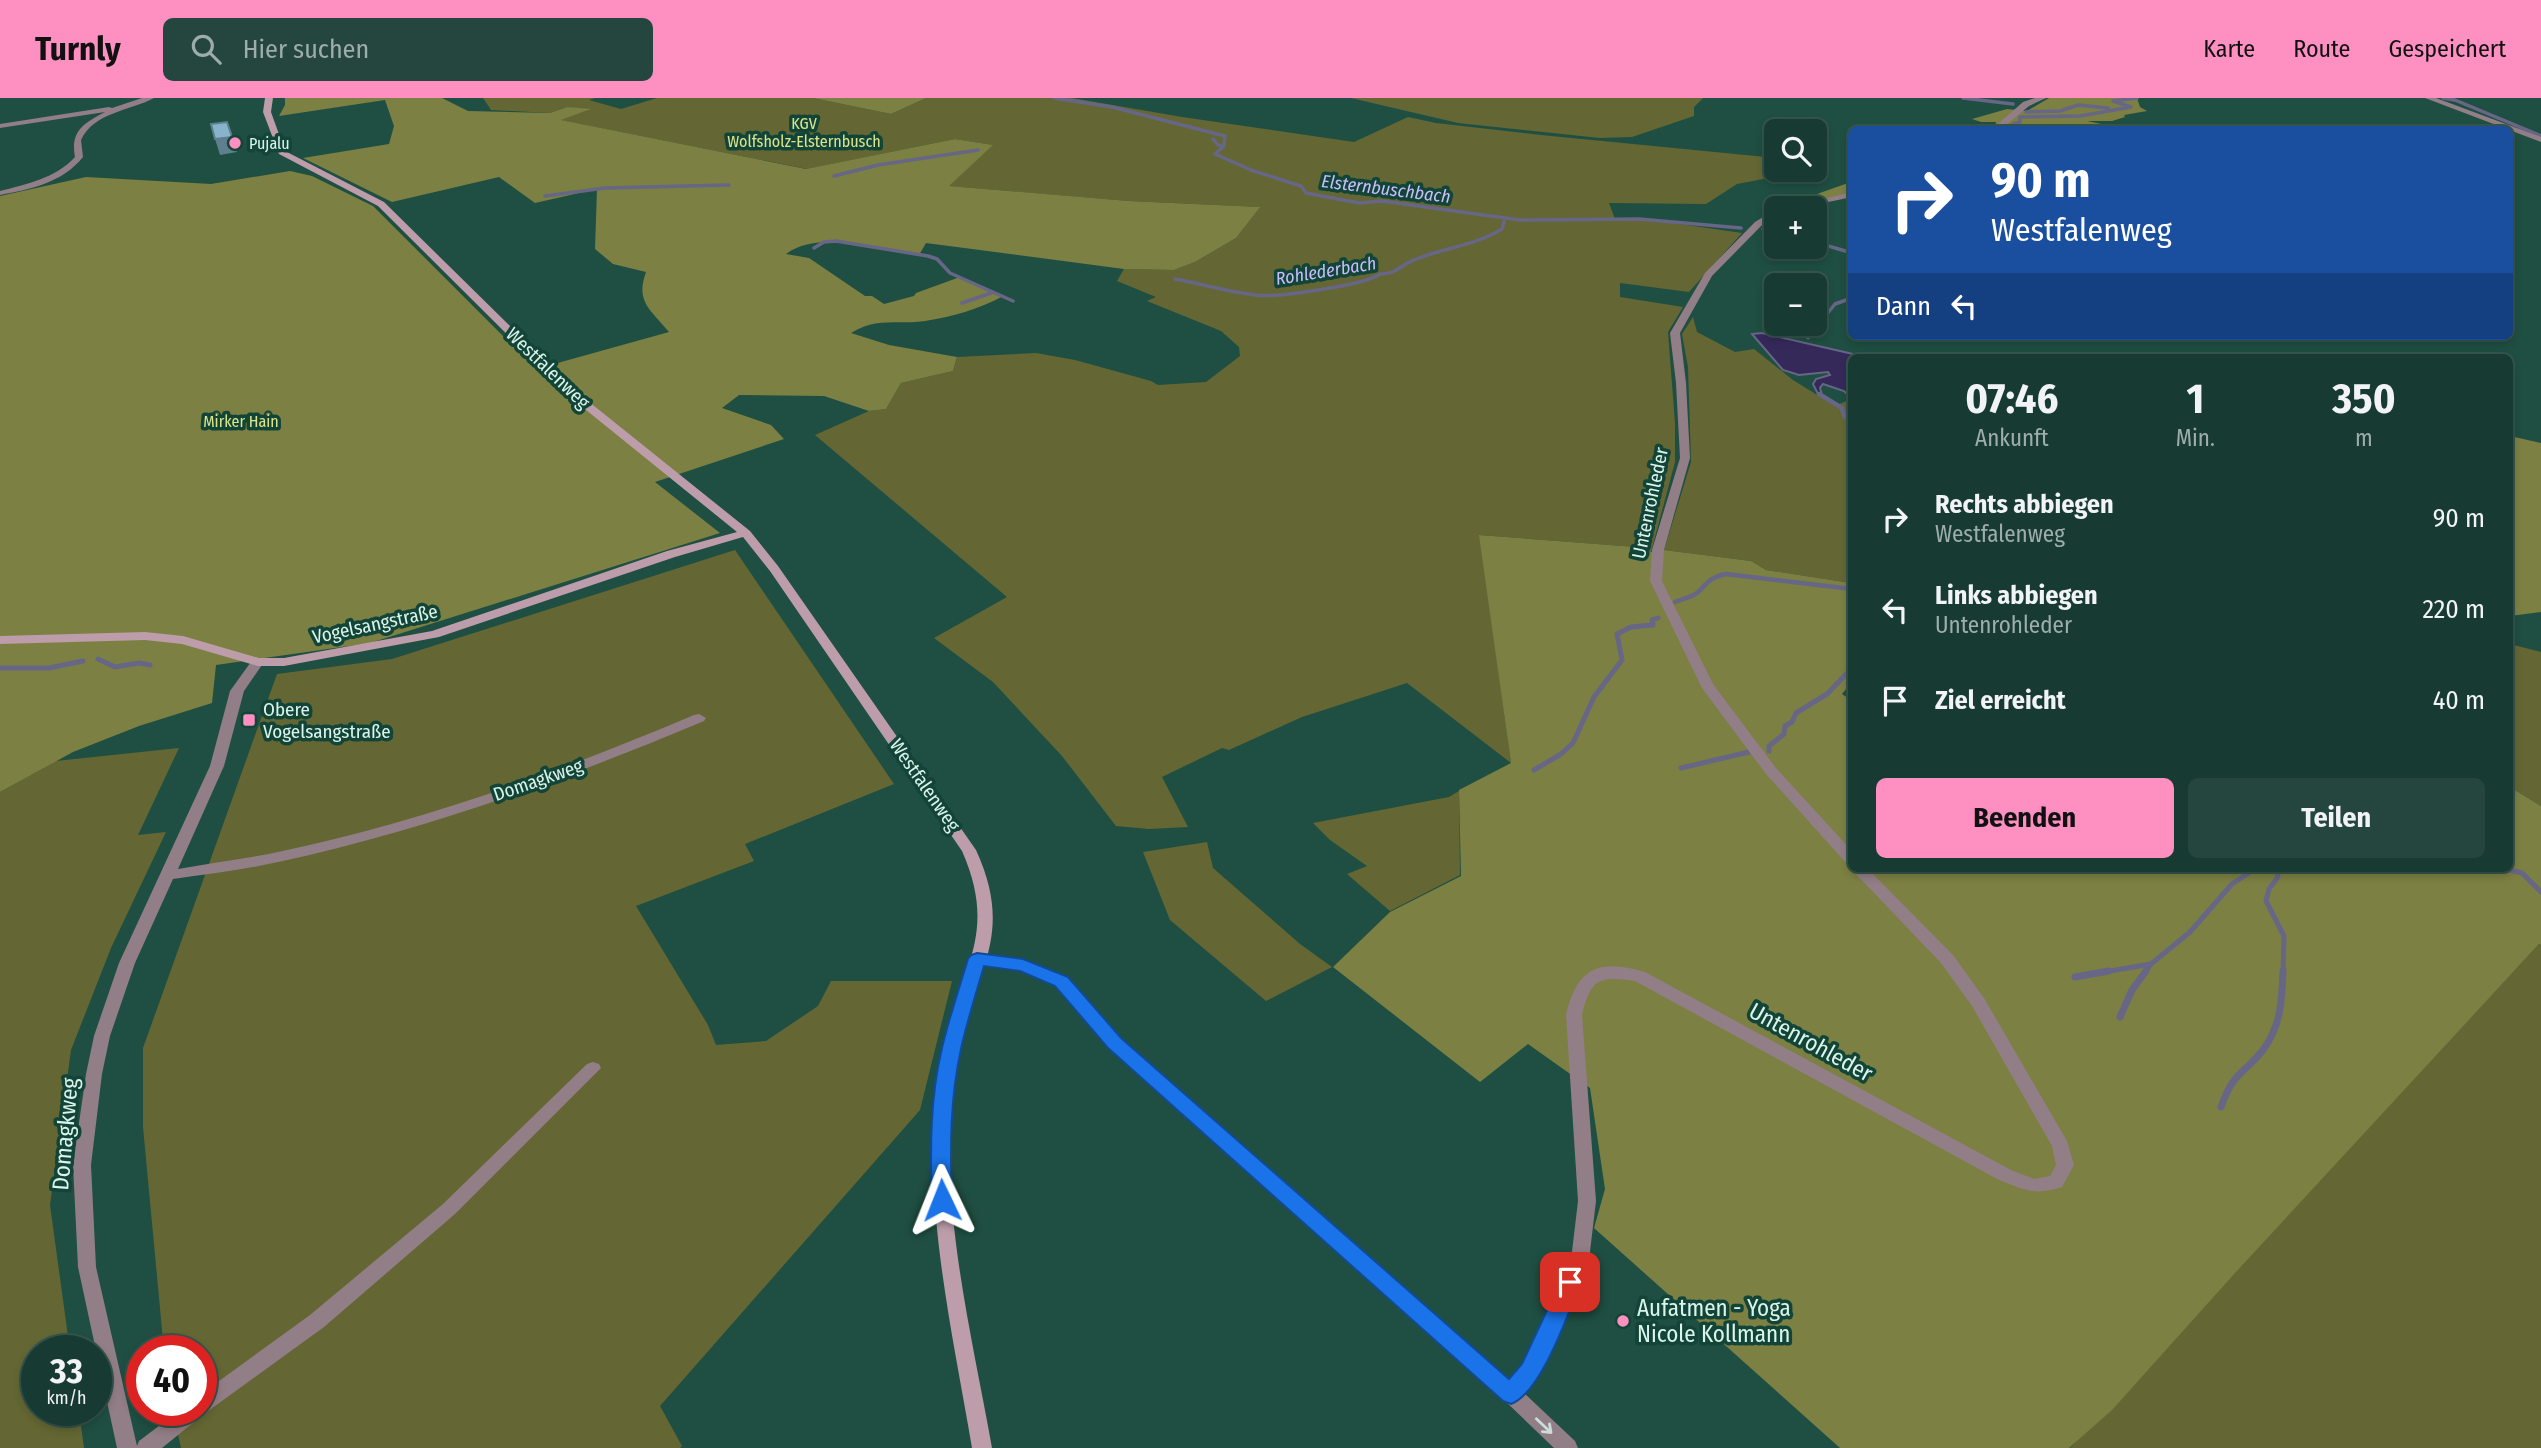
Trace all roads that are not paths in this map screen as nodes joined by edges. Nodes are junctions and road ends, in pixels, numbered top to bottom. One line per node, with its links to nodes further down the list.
1 (150, 98): 5 (street)
2 (269, 98): 15 (street, Westfalenweg)
3 (2042, 98): 7 (street)
4 (2429, 98): 8 (street)
5 (120, 108): 6 (street); 11 (street)
6 (0, 126)
7 (1999, 126)
8 (2504, 126)
9 (2513, 130): 10 (street)
10 (2541, 140)
11 (0, 193)
12 (1848, 195): 13 (street)
13 (1827, 200)
14 (1764, 221): 19 (street, Untenrohleder)
15 (746, 533): 17 (street, Vogelsangstraße); 22 (street, Westfalenweg)
16 (0, 640): 17 (street, Vogelsangstraße)
17 (258, 662): 21 (street, Domagkweg)
18 (699, 718): 21 (street, Domagkweg)
19 (1848, 857)
20 (1862, 872): 25 (street, Untenrohleder)
21 (168, 875): 27 (street, Domagkweg)
22 (977, 959): 25 (street); 29 (street, Westfalenweg)
23 (593, 1068): 24 (street)
24 (217, 1394)
25 (1511, 1394): 30 (street, one-way to 30)
26 (175, 1426): 28 (street)
27 (127, 1448)
28 (146, 1448)
29 (982, 1448)
30 (1568, 1448)

